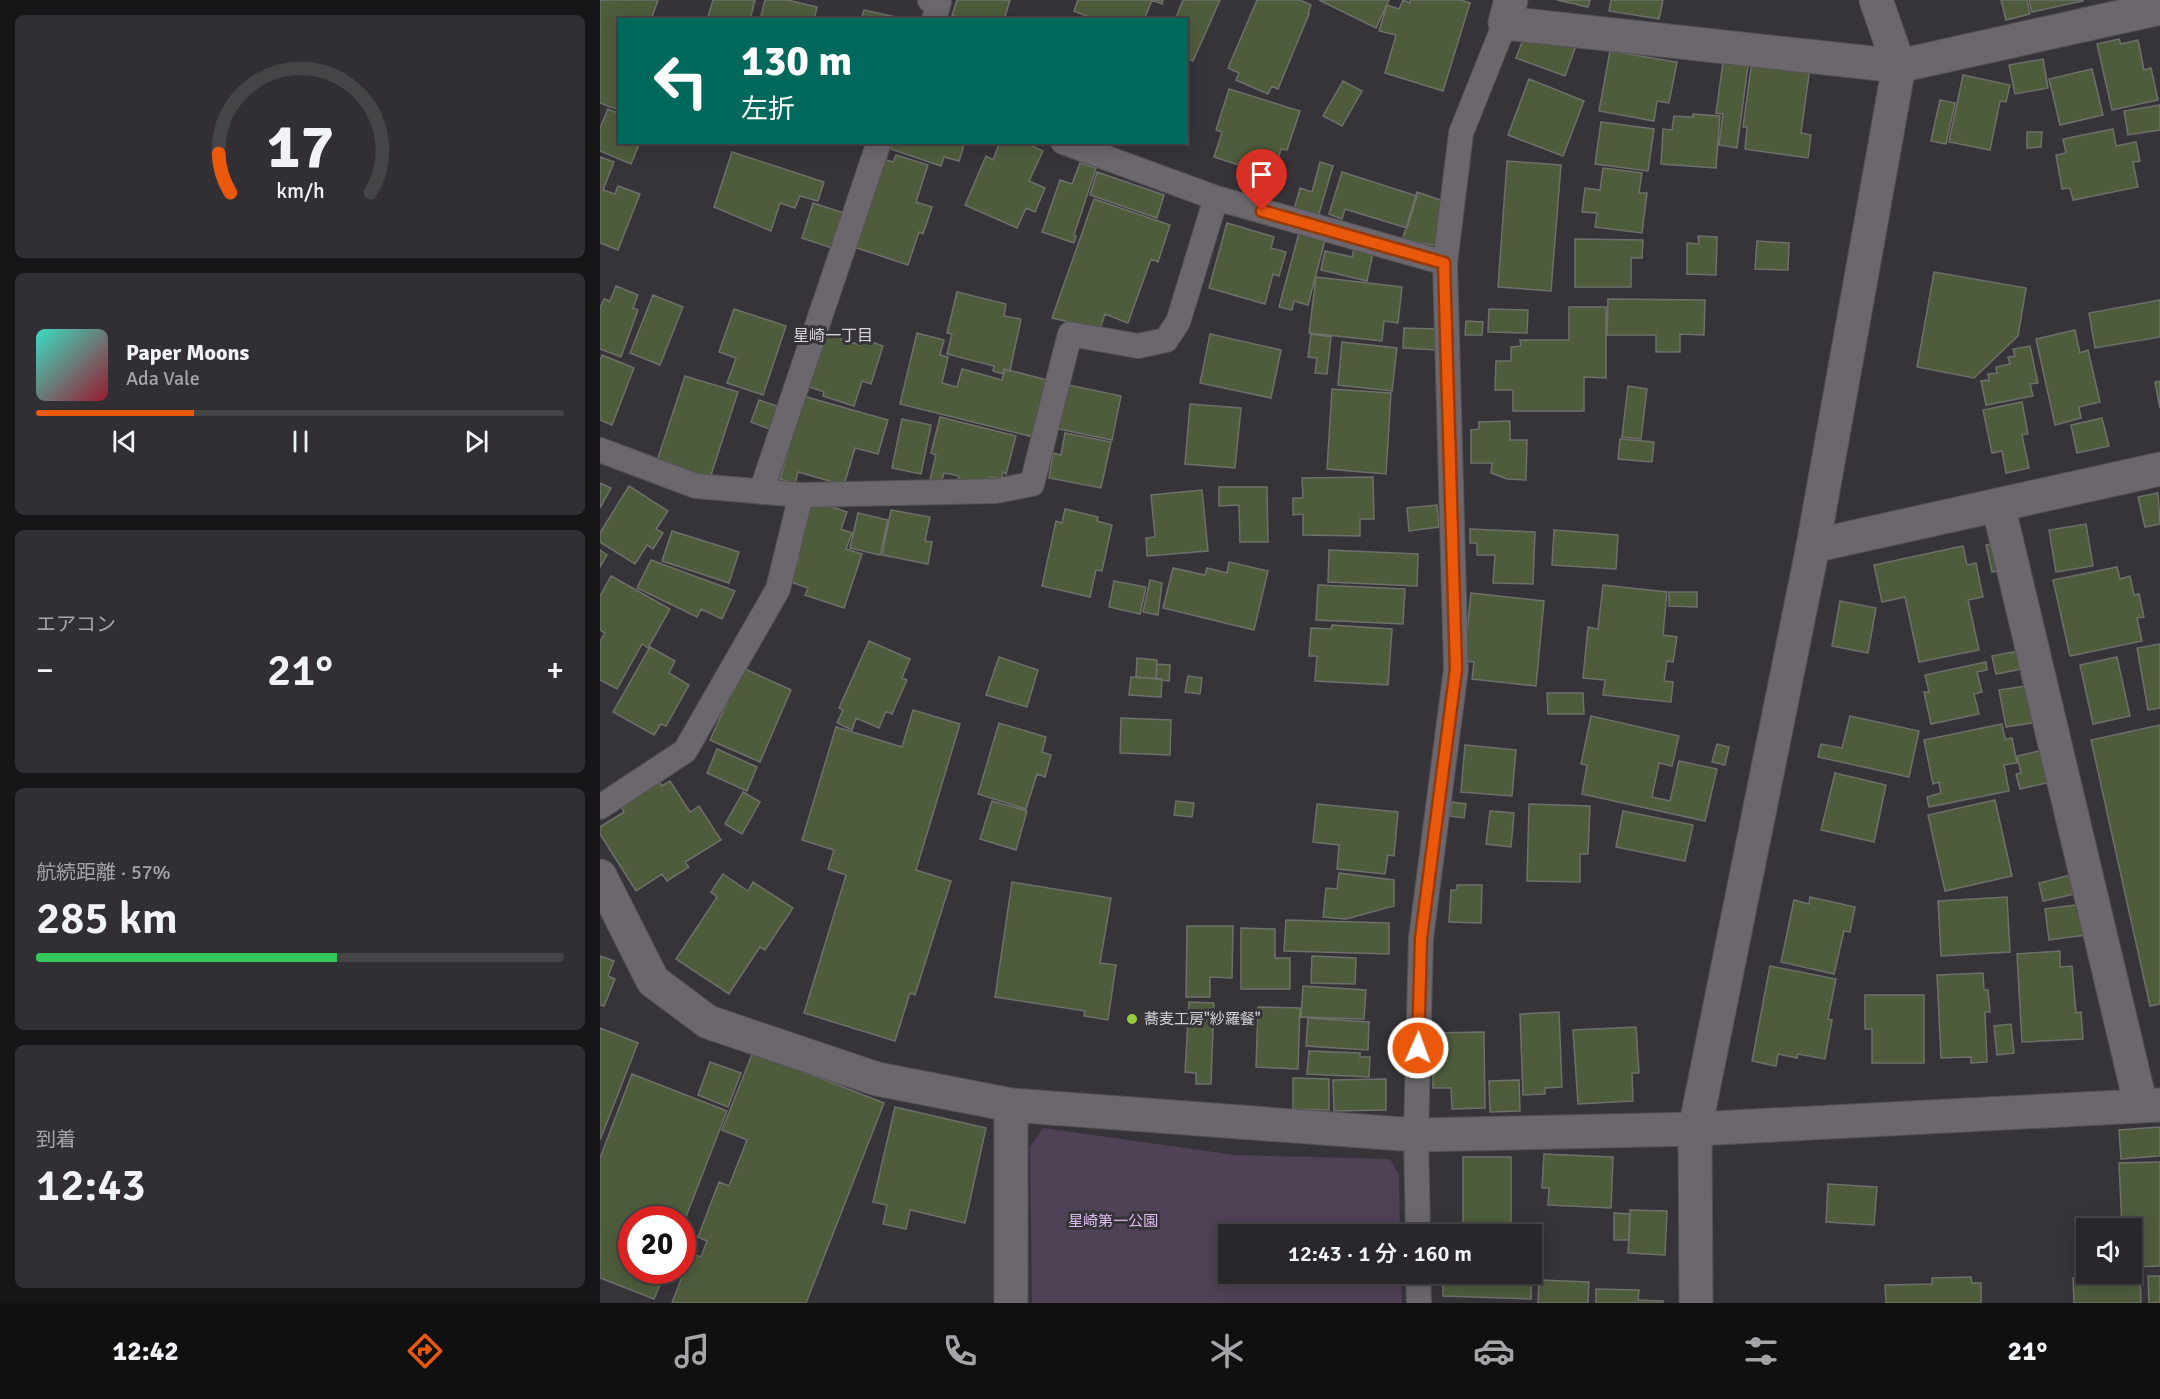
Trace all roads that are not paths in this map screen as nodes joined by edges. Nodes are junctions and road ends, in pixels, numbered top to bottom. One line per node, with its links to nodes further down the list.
1 (930, 0): 5 (lane)
2 (1876, 0): 6 (street)
3 (2159, 8): 6 (street)
4 (1508, 11): 6 (street); 10 (lane)
5 (935, 18)
6 (1899, 66): 16 (street)
7 (878, 144): 13 (lane)
8 (1069, 144): 9 (lane)
9 (1216, 198): 10 (lane); 14 (lane)
10 (1444, 263): 22 (lane)
11 (600, 450): 13 (lane)
12 (2160, 469): 15 (street)
13 (761, 492): 14 (lane)
14 (801, 495): 17 (lane)
15 (1998, 505): 16 (street); 20 (street)
16 (1814, 546): 21 (street)
17 (600, 807)
18 (600, 876): 19 (street)
19 (1011, 1105): 22 (street); 25 (street)
20 (2151, 1105): 21 (street)
21 (1695, 1129): 22 (street); 27 (street)
22 (1416, 1135): 23 (lane)
23 (1418, 1224)
24 (1418, 1284): 26 (lane)
25 (1011, 1303)
26 (1419, 1303)
27 (1696, 1303)

